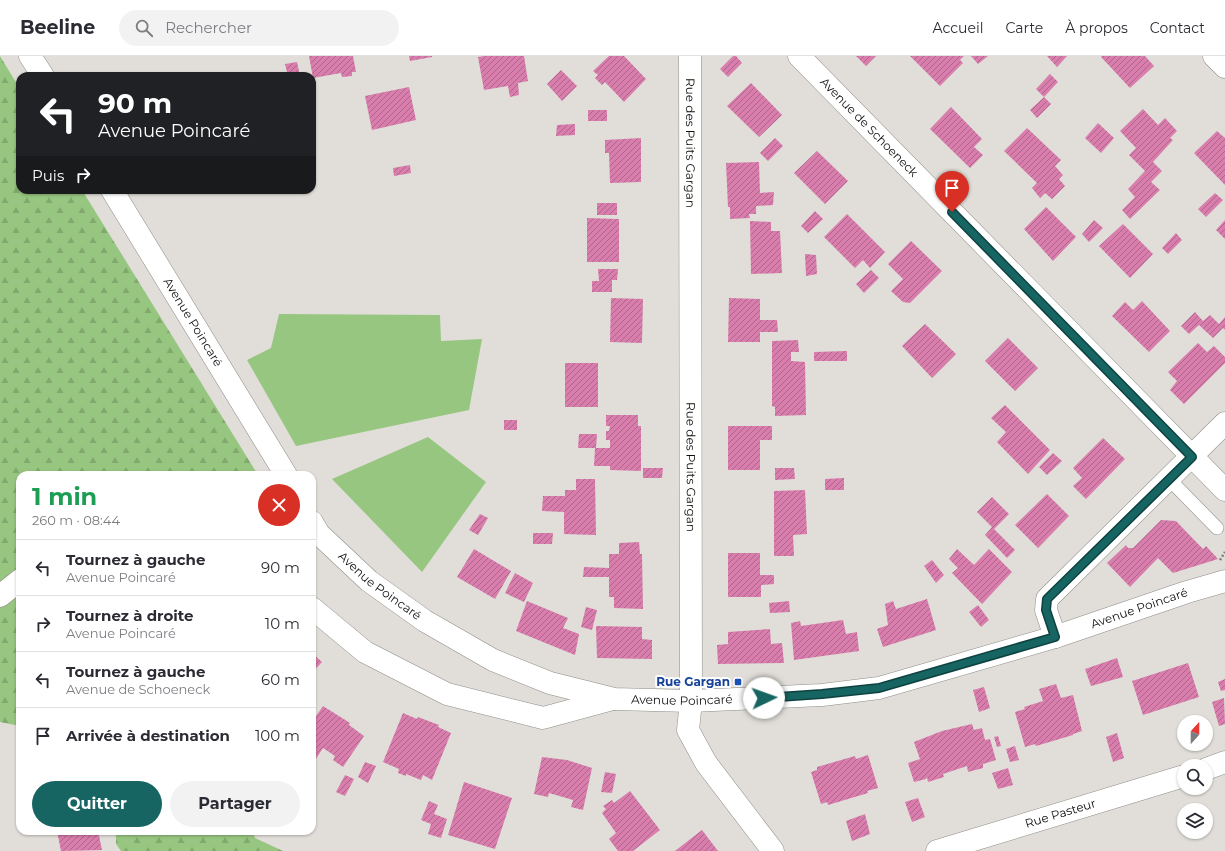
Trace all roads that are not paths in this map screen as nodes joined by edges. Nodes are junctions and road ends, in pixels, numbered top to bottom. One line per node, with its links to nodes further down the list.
1 (30, 56): 6 (street)
2 (690, 56): 21 (street, Rue des Puits Gargan)
3 (799, 56): 9 (street, Avenue de Schoeneck)
4 (1214, 56): 5 (street)
5 (1225, 67)
6 (40, 72)
7 (114, 194): 10 (street, Avenue Poincaré)
8 (1225, 424): 9 (street)
9 (1192, 457): 11 (street); 12 (street, Avenue de Schoeneck)
10 (284, 471)
11 (1169, 479): 13 (lane); 19 (street)
12 (1225, 490)
13 (1217, 528)
14 (316, 529): 20 (street, Avenue Poincaré)
15 (1225, 581): 19 (street, Avenue Poincaré)
16 (16, 583): 17 (street)
17 (0, 596)
18 (316, 611): 20 (street, Avenue Poincaré)
19 (1055, 637): 21 (street, Avenue Poincaré)
20 (614, 699): 21 (street, Avenue Poincaré)
21 (691, 702): 25 (street, Rue des Puits Gargan)
22 (1225, 762): 23 (street)
23 (1213, 766)
24 (1177, 778): 26 (street, Rue Pasteur)
25 (773, 851)
26 (937, 851)

